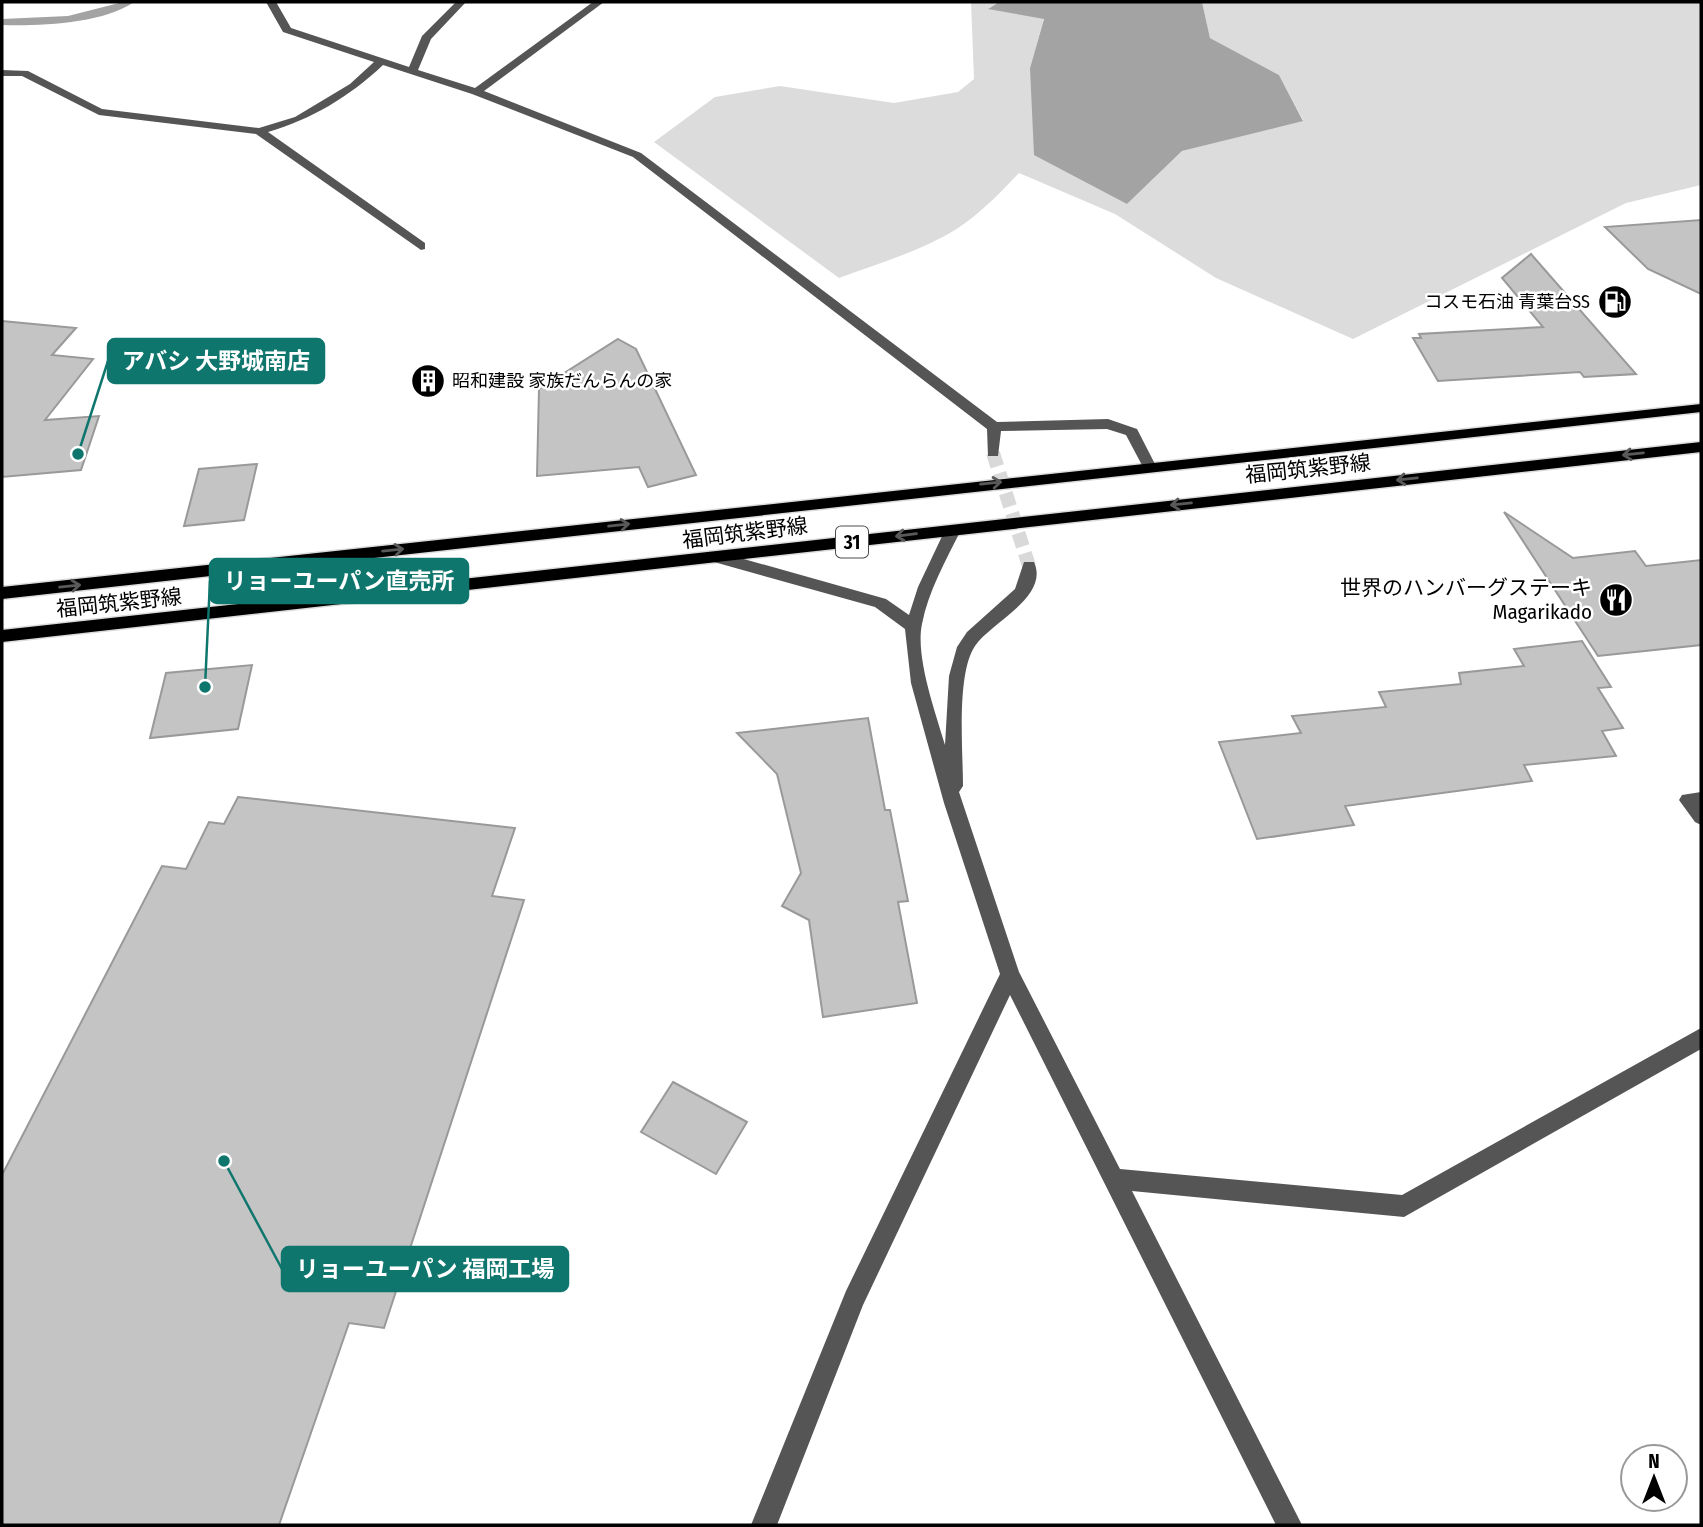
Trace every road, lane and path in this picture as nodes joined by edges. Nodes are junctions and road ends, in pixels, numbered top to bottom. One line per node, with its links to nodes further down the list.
1 (271, 2): 4 (street)
2 (461, 2): 5 (street)
3 (599, 2): 7 (street)
4 (381, 61): 5 (street); 8 (street)
5 (412, 71): 7 (street)
6 (2, 73): 8 (street)
7 (476, 92): 11 (street)
8 (259, 131): 9 (street)
9 (421, 246)
10 (1701, 408): 14 (main road, 福岡筑紫野線 / 31)
11 (994, 427): 13 (street); 14 (street)
12 (1701, 447): 15 (main road, 福岡筑紫野線 / 31, one-way to 15)
13 (993, 453)
14 (1149, 466): 18 (main road, 福岡筑紫野線 / 31, one-way to 14)
15 (953, 530): 16 (main road, 福岡筑紫野線 / 31, one-way to 16); 19 (street)
16 (719, 558): 19 (street); 20 (main road, 福岡筑紫野線 / 31)
17 (1029, 566): 22 (street)
18 (2, 593)
19 (913, 626): 22 (street)
20 (2, 636)
21 (1701, 799): 23 (street)
22 (953, 803): 24 (street)
23 (1701, 817)
24 (1010, 974): 26 (street); 27 (street)
25 (1701, 1038): 26 (street)
26 (1115, 1179): 28 (street)
27 (764, 1525)
28 (1289, 1525)

